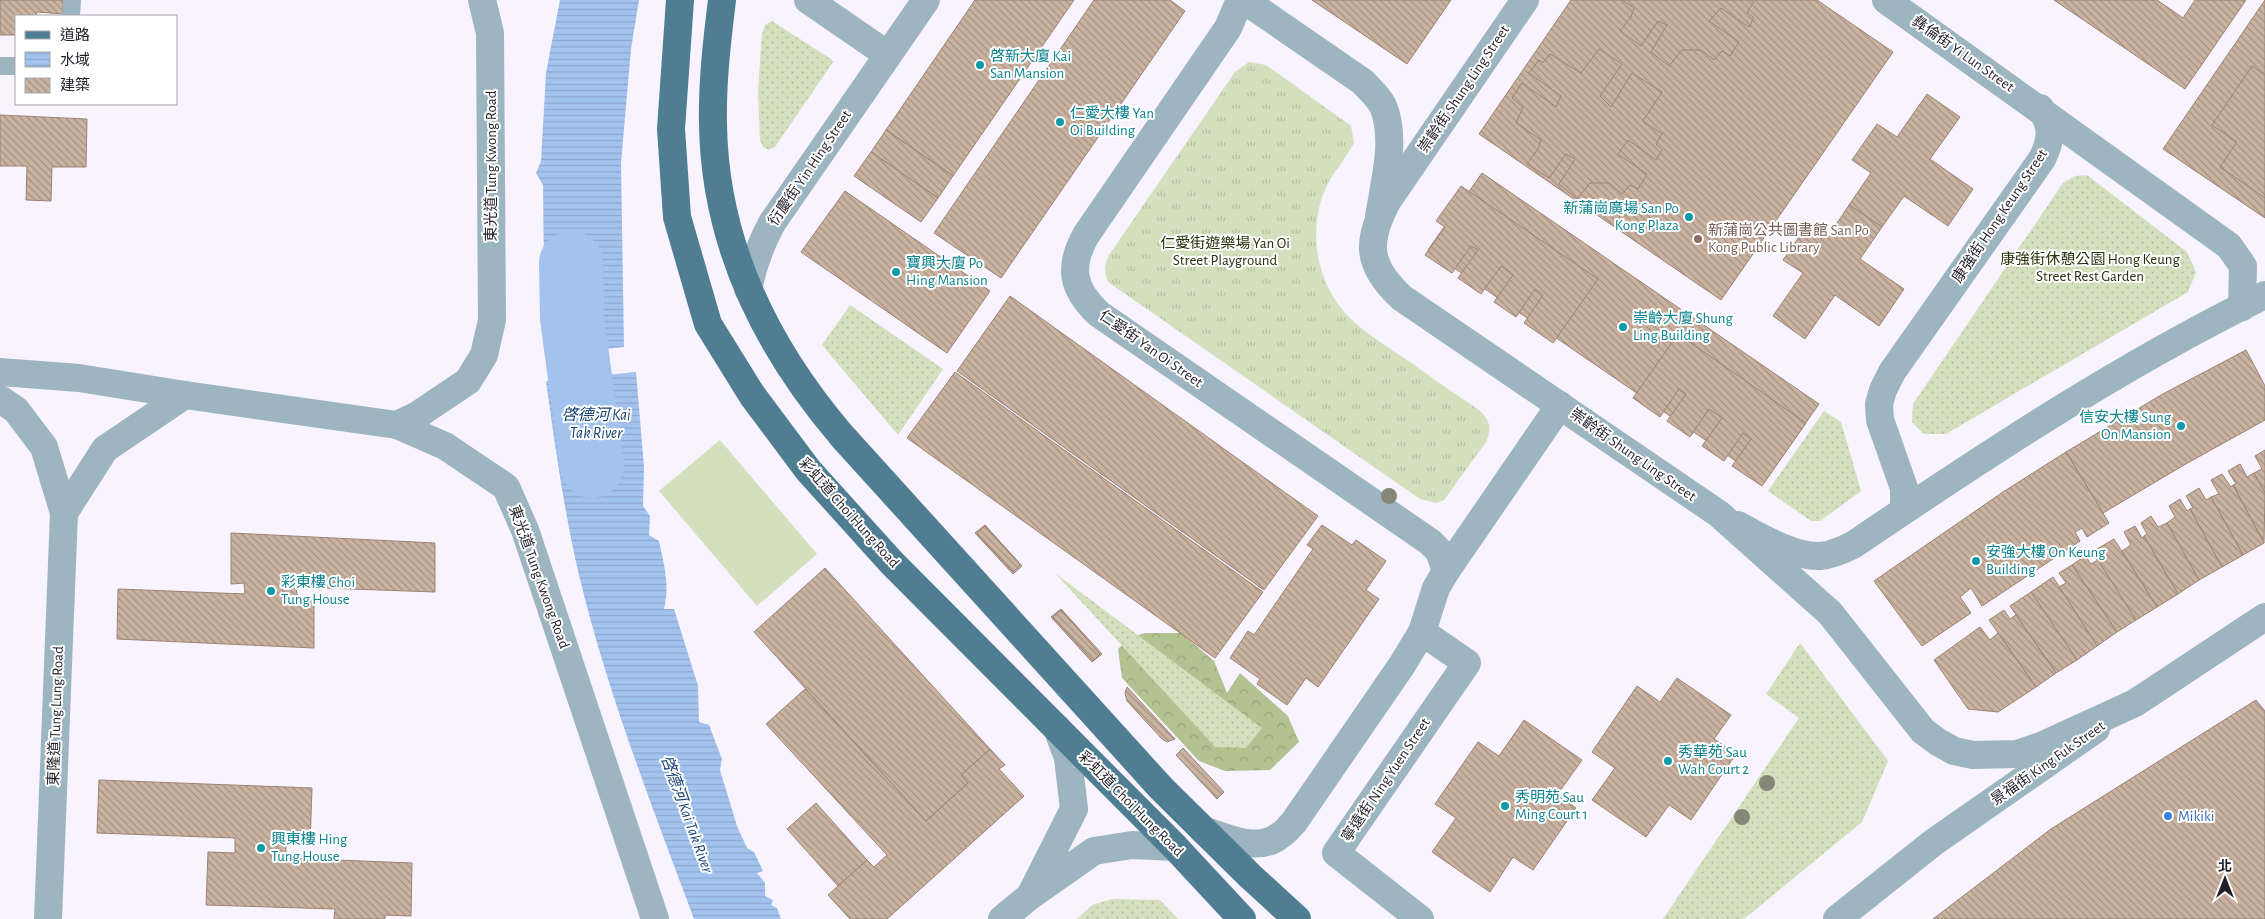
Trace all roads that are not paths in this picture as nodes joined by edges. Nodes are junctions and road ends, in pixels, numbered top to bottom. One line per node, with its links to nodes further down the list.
1 (72, 0): 10 (lane)
2 (482, 0): 22 (street, 東光道 Tung Kwong Road)
3 (680, 0): 30 (main road, 彩虹道 Choi Hung Road)
4 (722, 0): 16 (main road)
5 (808, 0): 11 (street)
6 (926, 0): 11 (street, 衍慶街 Yin Hing Street)
7 (1242, 0): 15 (street); 26 (street, 仁愛街 Yan Oi Street)
8 (1525, 0): 15 (street, 崇齡街 Shung Ling Street)
9 (1886, 0): 14 (street, 彝倫街 Yi Lun Street)
10 (71, 15)
11 (888, 55): 16 (street, 衍慶街 Yin Hing Street)
12 (0, 66): 13 (lane)
13 (15, 66)
14 (2040, 108): 17 (street); 23 (street, 康強街 Hong Keung Street)
15 (1379, 217): 21 (street, 崇齡街 Shung Ling Street)
16 (748, 290): 31 (main road)
17 (2253, 301): 23 (street)
18 (0, 372): 19 (street)
19 (185, 396): 22 (street); 24 (street)
20 (0, 399): 24 (street, 東隆道 Tung Lung Road)
21 (1560, 405): 25 (street, 崇齡街 Shung Ling Street); 26 (street)
22 (397, 425): 35 (street, 東光道 Tung Kwong Road)
23 (1904, 510): 25 (street)
24 (64, 513): 34 (street, 東隆道 Tung Lung Road)
25 (1719, 514): 29 (street, 崇齡街 Shung Ling Street)
26 (1446, 571): 28 (street)
27 (2265, 617): 29 (street, 景福街 King Fuk Street)
28 (1422, 632): 31 (street); 39 (street, 寧遠街 Ning Yuen Street)
29 (2135, 703): 40 (street, 景福街 King Fuk Street)
30 (1057, 728): 32 (main road, 彩虹道 Choi Hung Road); 33 (street)
31 (1203, 830): 38 (main road)
32 (1175, 847): 33 (street); 37 (main road, 彩虹道 Choi Hung Road)
33 (1030, 896): 36 (street)
34 (48, 919)
35 (655, 919)
36 (1002, 919)
37 (1242, 919)
38 (1297, 919)
39 (1420, 919)
40 (1837, 919)

